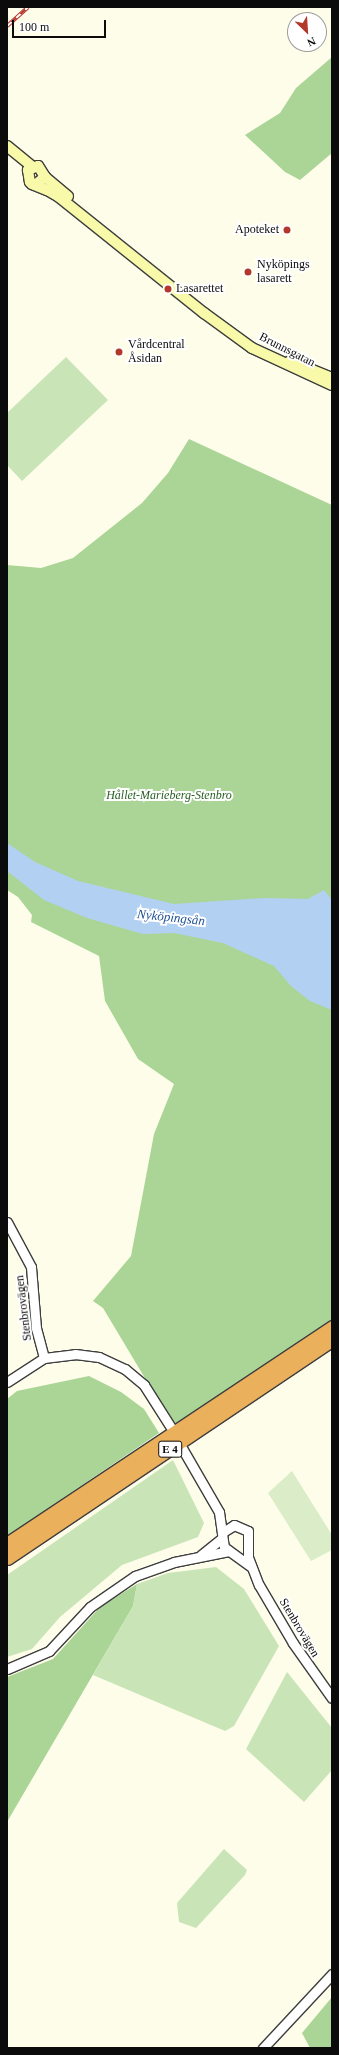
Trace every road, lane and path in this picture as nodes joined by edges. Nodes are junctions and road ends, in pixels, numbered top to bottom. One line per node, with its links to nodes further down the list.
1 (7, 146): 3 (main road)
2 (7, 153): 3 (main road)
3 (30, 170): 4 (main road, Brunnsgatan); 5 (main road)
4 (45, 177): 5 (main road); 6 (main road, Brunnsgatan)
5 (35, 185): 6 (main road, Brunnsgatan)
6 (124, 247): 7 (main road, Brunnsgatan)
7 (315, 374): 8 (main road, Brunnsgatan); 9 (main road, Brunnsgatan)
8 (332, 378)
9 (332, 385)
10 (7, 1222): 13 (street, Stenbrovägen)
11 (332, 1326): 20 (highway, E 4)
12 (332, 1340): 23 (highway, E 4)
13 (44, 1358): 14 (street); 15 (street)
14 (7, 1382)
15 (170, 1426)
16 (182, 1448): 17 (street, Stenbrovägen)
17 (219, 1512): 18 (street, Stenbrovägen); 19 (street, Stenbrovägen)
18 (234, 1525): 19 (street); 21 (street, Stenbrovägen)
19 (222, 1535): 22 (street, Stenbrovägen); 24 (street)
20 (7, 1544)
21 (248, 1546): 22 (street); 25 (street, Stenbrovägen)
22 (232, 1552): 24 (street); 25 (street, Stenbrovägen)
23 (7, 1558)
24 (196, 1558): 26 (street)
25 (251, 1568): 27 (street, Stenbrovägen)
26 (7, 1669)
27 (332, 1698)
28 (330, 1977): 29 (street)
29 (263, 2048)

